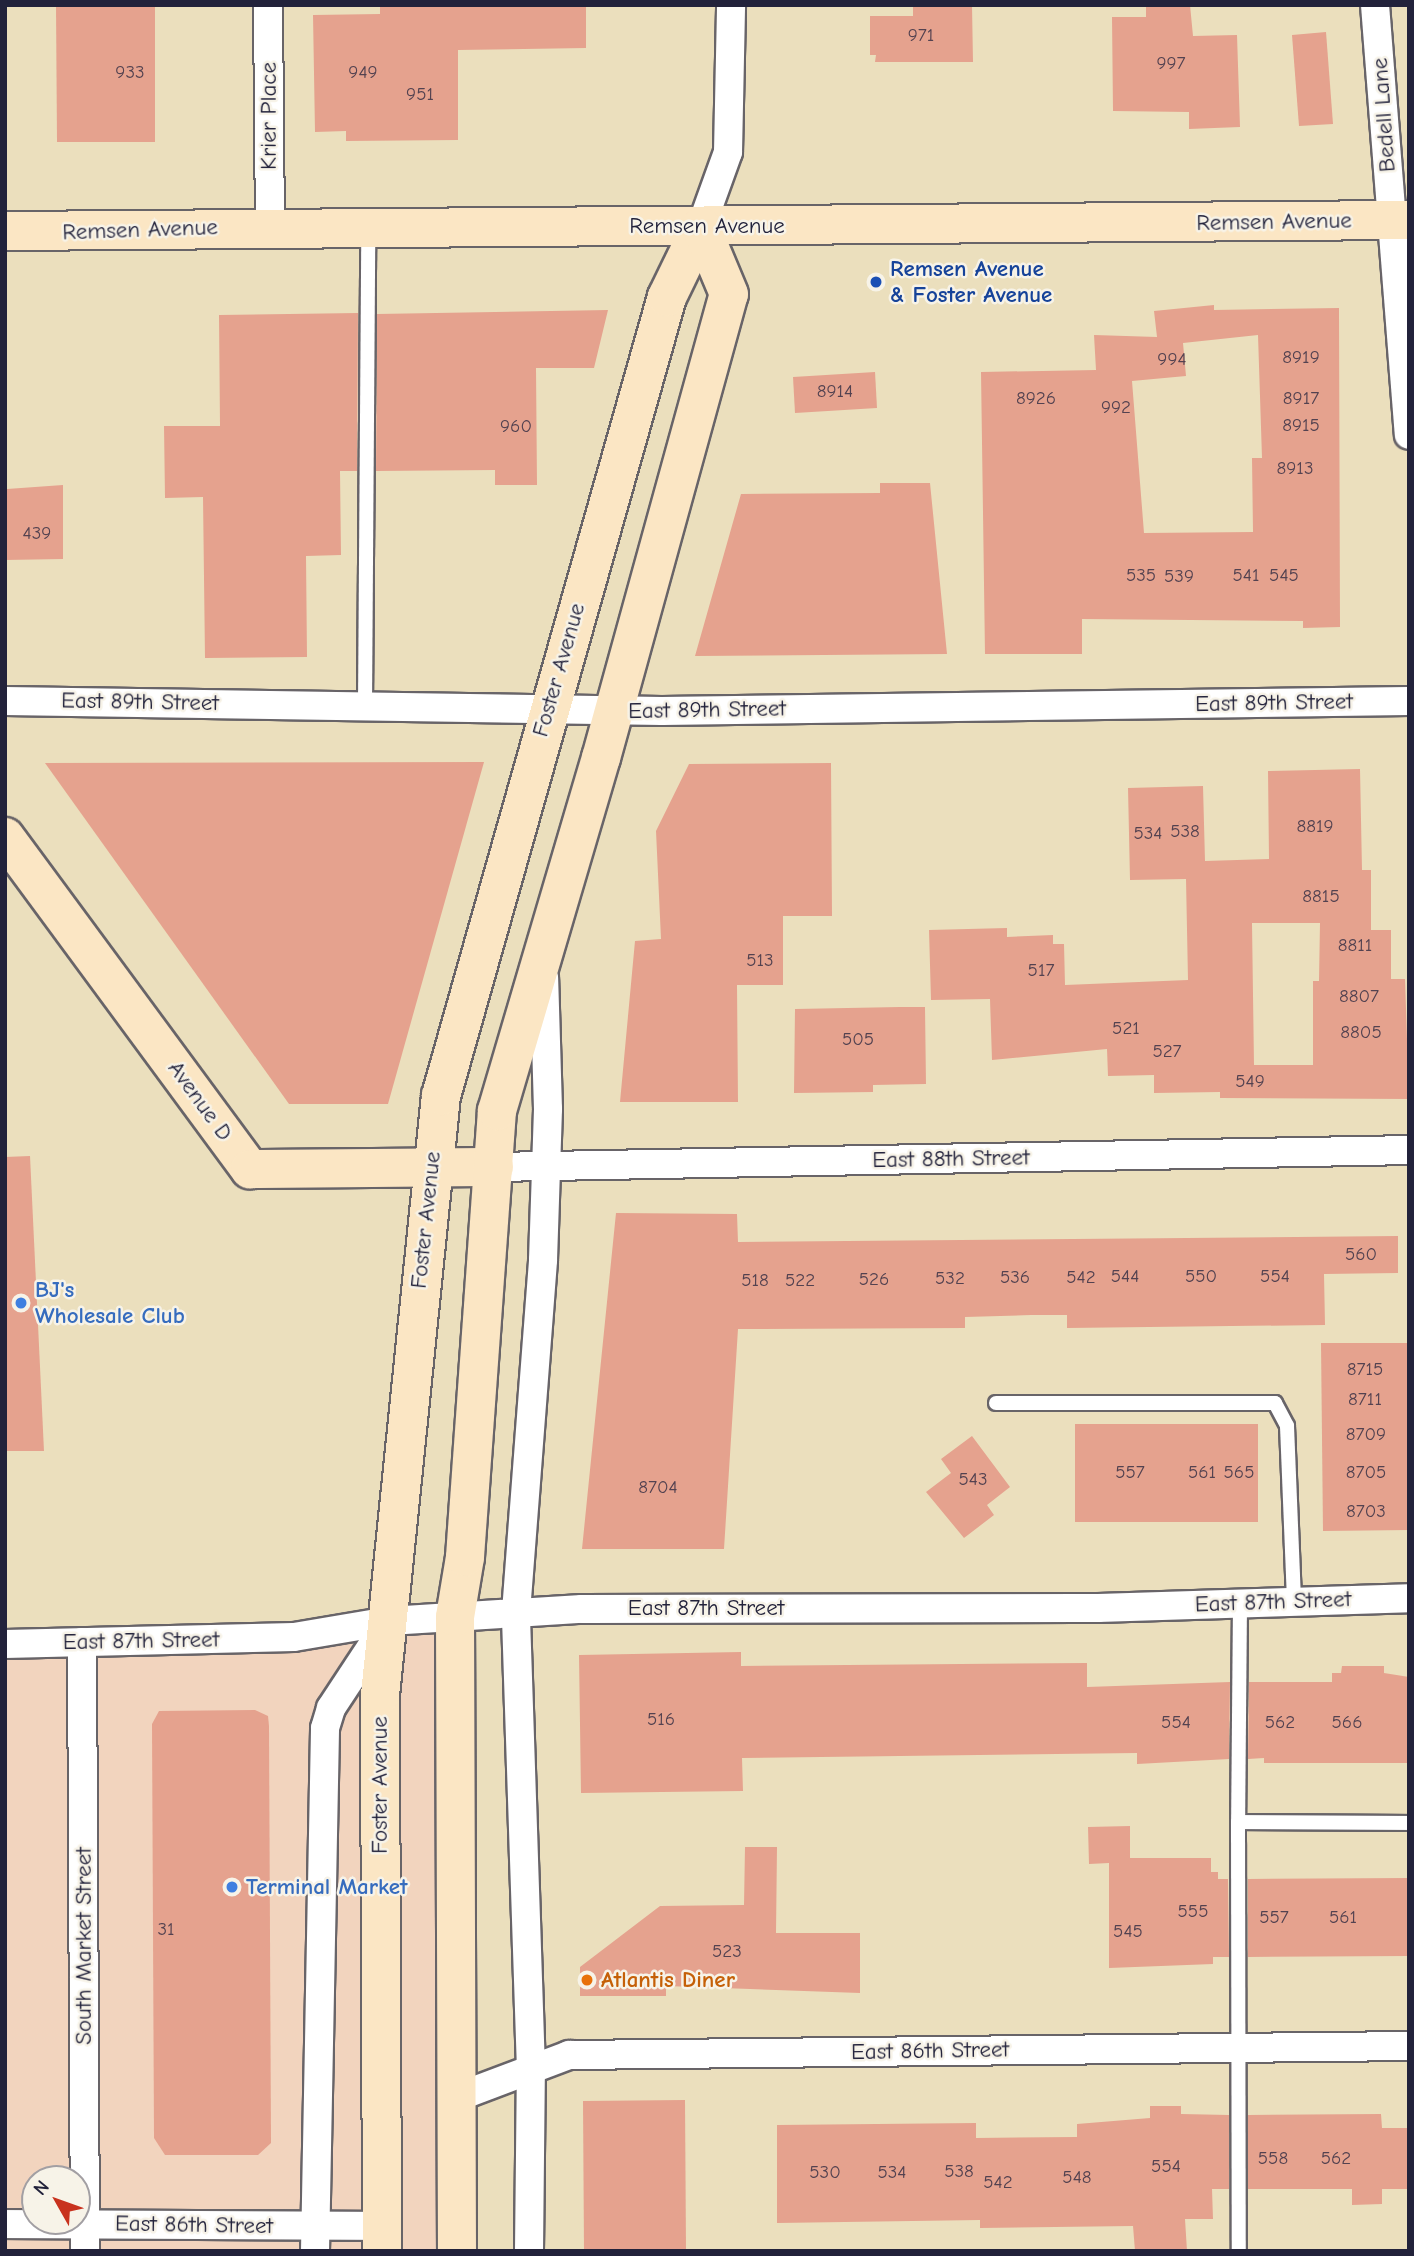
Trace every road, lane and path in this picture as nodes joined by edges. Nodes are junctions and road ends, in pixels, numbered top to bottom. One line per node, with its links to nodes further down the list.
1 (268, 5): 5 (street, Krier Place)
2 (731, 5): 7 (street, Foster Avenue)
3 (1375, 5): 4 (street, Bedell Lane)
4 (1400, 220): 7 (main road, Remsen Avenue); 9 (street, Bedell Lane)
5 (270, 226): 6 (main road, Remsen Avenue); 8 (main road, Remsen Avenue)
6 (368, 226): 7 (main road, Remsen Avenue); 12 (lane)
7 (701, 227): 13 (main road, Foster Avenue); 14 (main road)
8 (5, 231)
9 (1409, 435)
10 (5, 701): 12 (street, East 89th Street)
11 (1409, 701): 14 (street, East 89th Street)
12 (365, 705): 13 (street, East 89th Street)
13 (548, 706): 14 (street, East 89th Street); 20 (main road, Foster Avenue)
14 (613, 710): 16 (main road)
15 (5, 837): 20 (main road, Avenue D)
16 (543, 950): 18 (street); 19 (main road)
17 (1409, 1150): 18 (street, East 88th Street)
18 (547, 1166): 19 (street, East 88th Street); 25 (street)
19 (494, 1167): 20 (main road, Avenue D); 26 (main road)
20 (430, 1169): 27 (main road, Foster Avenue)
21 (996, 1403): 23 (lane)
22 (1409, 1598): 23 (street, East 87th Street)
23 (1294, 1602): 24 (street, East 87th Street)
24 (1240, 1603): 25 (street, East 87th Street); 30 (lane)
25 (516, 1612): 26 (street, East 87th Street); 34 (street)
26 (455, 1617): 27 (street, East 87th Street); 35 (main road)
27 (389, 1620): 28 (street, East 87th Street); 38 (main road, Foster Avenue); 39 (street)
28 (82, 1642): 29 (street, East 87th Street); 37 (street, South Market Street)
29 (5, 1644)
30 (1238, 1822): 31 (lane); 33 (lane)
31 (1409, 1823)
32 (1409, 2046): 33 (street, East 86th Street)
33 (1239, 2048): 34 (street, East 86th Street); 42 (lane)
34 (531, 2070): 35 (street, East 86th Street); 41 (street)
35 (458, 2097): 40 (main road)
36 (5, 2224): 37 (street, East 86th Street)
37 (85, 2237): 39 (street, East 86th Street)
38 (382, 2238): 39 (street, East 86th Street)
39 (315, 2239)
40 (457, 2251)
41 (529, 2251)
42 (1240, 2251)

